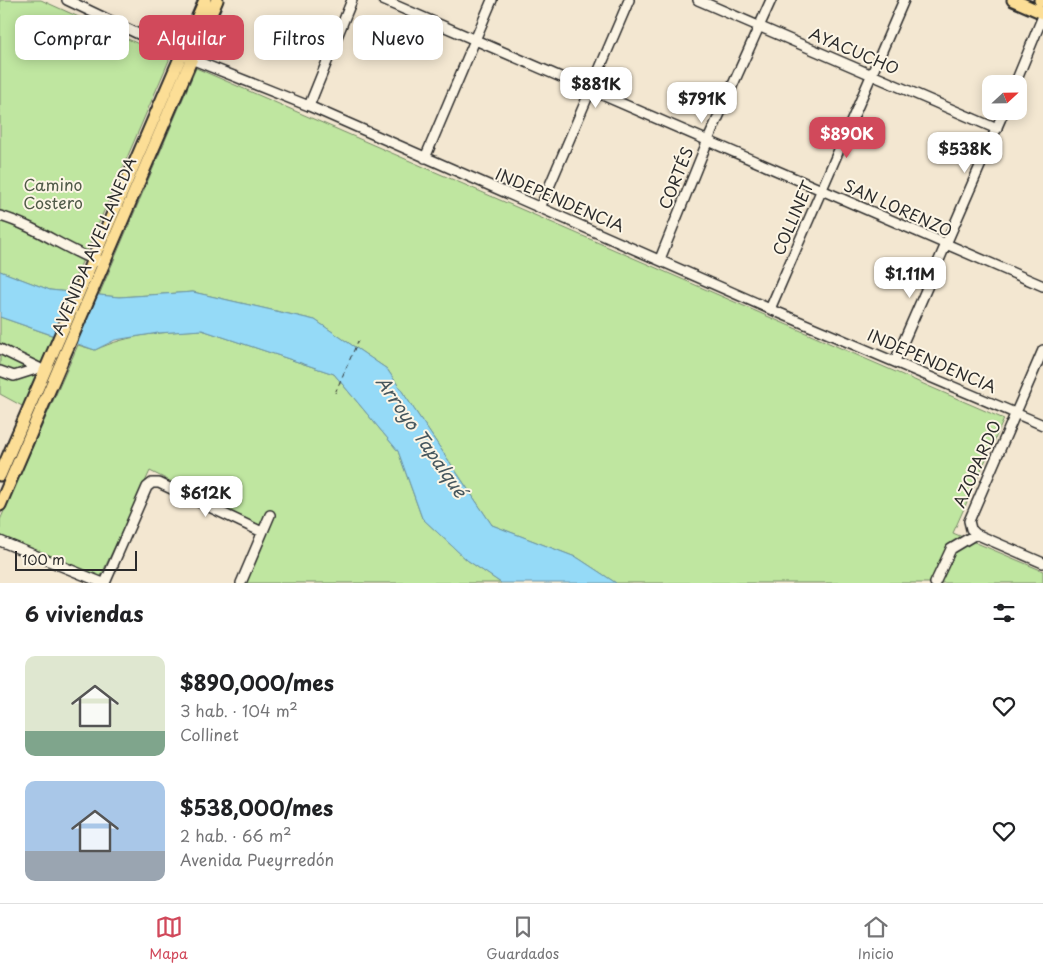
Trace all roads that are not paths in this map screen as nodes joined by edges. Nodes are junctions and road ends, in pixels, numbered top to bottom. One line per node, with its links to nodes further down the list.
1 (67, 0): 16 (street, INDEPENDENCIA)
2 (205, 0): 13 (main road, AVENIDA AVELLANEDA)
3 (217, 0): 14 (main road, AVENIDA AVELLANEDA)
4 (352, 0): 24 (street)
5 (384, 0): 17 (street, SAN LORENZO)
6 (492, 0): 17 (street)
7 (630, 0): 23 (street)
8 (698, 0): 15 (street, AYACUCHO)
9 (771, 0): 15 (street, CORTÉS)
10 (904, 0): 21 (street, COLLINET)
11 (1014, 0): 12 (main road)
12 (1043, 14): 22 (street)
13 (200, 15)
14 (209, 15)
15 (759, 26): 21 (street, AYACUCHO); 27 (street, CORTÉS)
16 (139, 34)
17 (476, 40): 23 (street, SAN LORENZO); 28 (street)
18 (186, 60): 34 (main road, AVENIDA AVELLANEDA)
19 (186, 60): 34 (main road, AVENIDA AVELLANEDA)
20 (194, 60): 24 (street, INDEPENDENCIA)
21 (870, 74): 26 (street, AYACUCHO); 29 (street, COLLINET)
22 (1019, 75)
23 (591, 91): 27 (street, SAN LORENZO); 30 (street)
24 (309, 106): 28 (street, INDEPENDENCIA)
25 (1000, 120): 26 (street)
26 (997, 129): 32 (street)
27 (708, 140): 29 (street, SAN LORENZO); 33 (street, CORTÉS)
28 (425, 158): 30 (street, INDEPENDENCIA)
29 (822, 190): 32 (street, SAN LORENZO); 36 (street, COLLINET)
30 (540, 208): 33 (street, INDEPENDENCIA)
31 (0, 216): 34 (street)
32 (947, 246): 35 (street, SAN LORENZO); 39 (street)
33 (660, 259): 36 (street, INDEPENDENCIA)
34 (93, 269): 40 (main road, AVENIDA AVELLANEDA); 42 (main road, AVENIDA AVELLANEDA)
35 (1043, 286)
36 (770, 309): 39 (street, INDEPENDENCIA)
37 (0, 349): 40 (street)
38 (1043, 350): 43 (street, AZOPARDO)
39 (896, 361): 43 (street, INDEPENDENCIA)
40 (43, 368): 41 (street); 42 (street); 45 (main road, AVENIDA AVELLANEDA)
41 (0, 371)
42 (58, 371): 46 (main road, AVENIDA AVELLANEDA)
43 (1016, 413): 44 (street, INDEPENDENCIA); 49 (street, AZOPARDO)
44 (1043, 425)
45 (0, 475)
46 (0, 505)
47 (270, 514): 48 (street)
48 (262, 532): 52 (street); 53 (street)
49 (976, 534): 51 (street); 54 (street)
50 (0, 541): 52 (street)
51 (1043, 563)
52 (104, 583)
53 (240, 583)
54 (935, 583)

